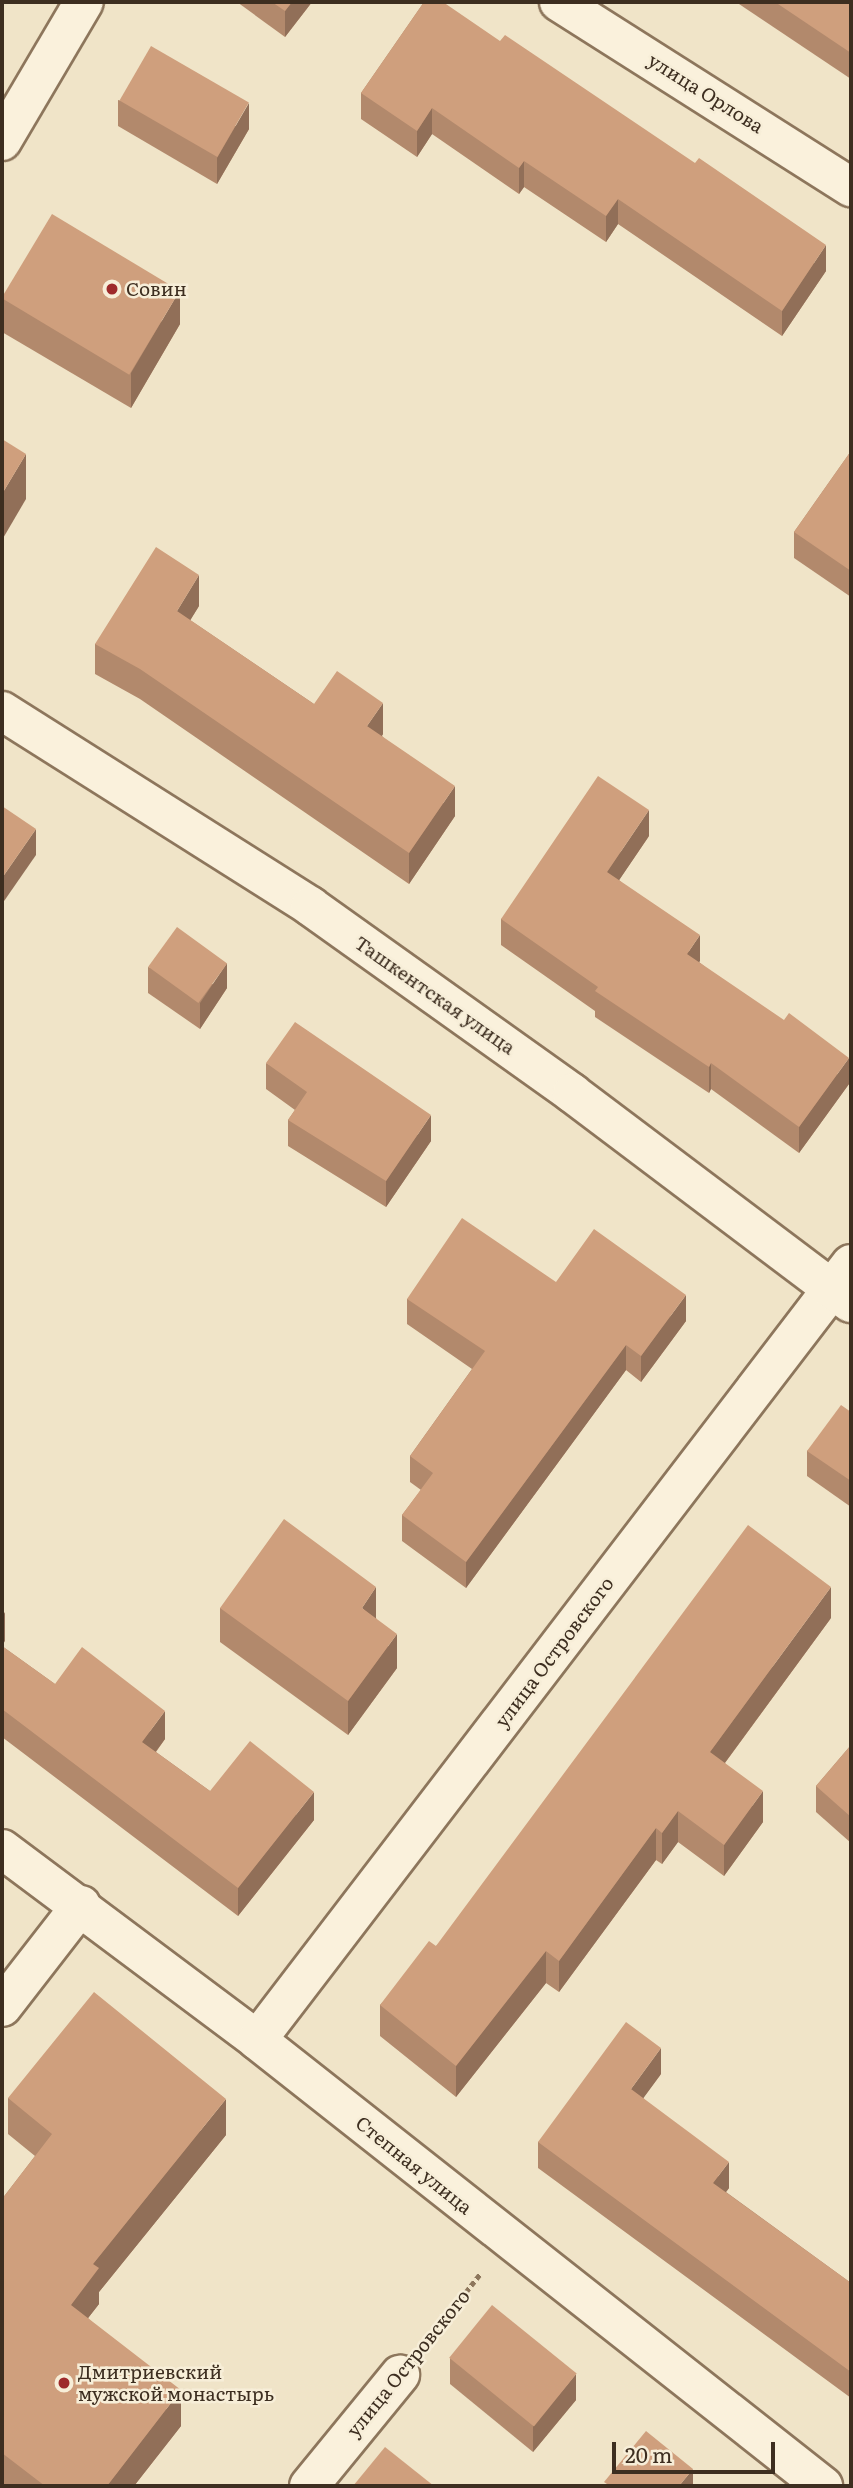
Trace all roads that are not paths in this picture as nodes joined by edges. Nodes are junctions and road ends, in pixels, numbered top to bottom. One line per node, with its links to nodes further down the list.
1 (83, 2): 3 (street)
2 (559, 2): 4 (street, улица Орлова)
3 (2, 141)
4 (851, 187)
5 (2, 711): 6 (street, Ташкентская улица)
6 (845, 1285): 10 (street, улица Островского)
7 (2, 1849): 8 (street, Степная улица)
8 (81, 1905): 9 (street); 10 (street, Степная улица)
9 (2, 2007)
10 (257, 2040): 13 (street, Степная улица)
11 (400, 2375): 12 (street, улица Островского)
12 (309, 2486)
13 (823, 2486)

